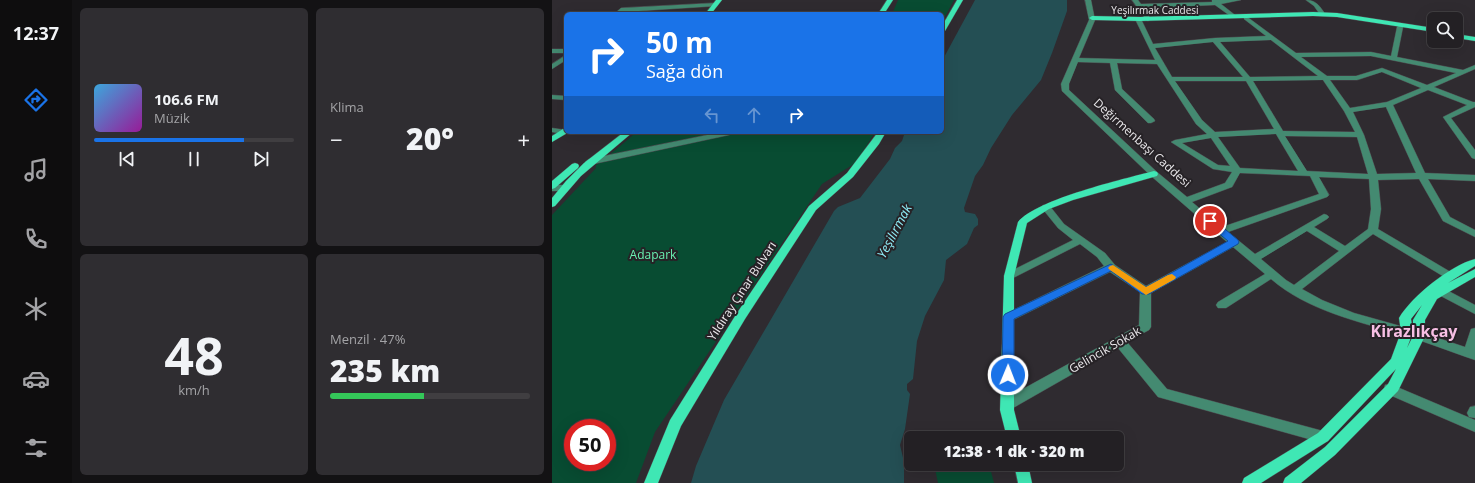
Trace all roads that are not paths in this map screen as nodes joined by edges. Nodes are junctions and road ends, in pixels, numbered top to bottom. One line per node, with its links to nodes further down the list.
1 (890, 0): 15 (main road)
2 (960, 0): 22 (main road)
3 (1088, 0): 19 (street)
4 (1135, 0): 10 (street)
5 (1238, 0): 9 (street)
6 (1309, 0): 16 (street)
7 (717, 2): 11 (street); 14 (main road)
8 (1176, 2): 9 (street); 10 (street)
9 (1214, 2): 17 (street)
10 (1139, 6): 20 (street)
11 (668, 8): 12 (street); 13 (street)
12 (619, 12)
13 (665, 12)
14 (710, 12)
15 (882, 12)
16 (1323, 15): 17 (main road, Yeşilırmak Caddesi); 24 (main road, Yeşilırmak Caddesi)
17 (1233, 16): 20 (main road, Yeşilırmak Caddesi)
18 (1246, 18): 21 (main road, Yeşilırmak Caddesi); 23 (main road, Yeşilırmak Caddesi); 27 (street)
19 (1092, 19): 20 (main road, Yeşilırmak Caddesi); 21 (main road, Yeşilırmak Caddesi); 36 (street, Değirmenbaşı Caddesi)
20 (1148, 19)
21 (1139, 20): 30 (street)
22 (944, 23)
23 (1400, 27): 25 (main road, Yeşilırmak Caddesi); 34 (street)
24 (1427, 30)
25 (1427, 30)
26 (1463, 36): 28 (main road)
27 (1273, 38): 29 (street); 33 (street)
28 (1475, 38)
29 (1215, 40): 30 (street); 42 (street)
30 (1152, 46): 38 (street)
31 (552, 51): 32 (street)
32 (564, 51)
33 (1295, 55): 34 (street); 44 (street)
34 (1394, 58): 41 (street)
35 (564, 59): 39 (street)
36 (1075, 60): 37 (street); 66 (street, Değirmenbaşı Caddesi)
37 (1113, 61): 38 (street); 51 (street)
38 (1159, 62): 43 (street)
39 (552, 68)
40 (1475, 68): 41 (street)
41 (1464, 72): 45 (street)
42 (1247, 77): 43 (street); 44 (street); 54 (street)
43 (1171, 78): 60 (street)
44 (1325, 78): 45 (street); 50 (street)
45 (1428, 88): 48 (street); 49 (street)
46 (552, 97): 47 (street)
47 (564, 98)
48 (1389, 104): 50 (street); 68 (street)
49 (1474, 105): 63 (street)
50 (1348, 111): 61 (street)
51 (1151, 121)
52 (552, 130): 53 (street)
53 (564, 132)
54 (1279, 132): 60 (street); 61 (street); 67 (street)
55 (564, 133): 62 (main road)
56 (619, 134): 71 (main road)
57 (626, 134): 64 (main road)
58 (724, 134): 64 (street)
59 (881, 134): 109 (main road, Yıldıray Çınar Bulvarı)
60 (1213, 135): 65 (street); 65 (street)
61 (1360, 135): 69 (street)
62 (552, 140)
63 (1475, 156)
64 (589, 162): 72 (main road)
65 (1237, 170): 67 (street); 73 (street)
66 (1154, 174): 73 (street, Değirmenbaşı Caddesi); 75 (main road)
67 (1309, 174): 69 (street); 79 (street)
68 (1422, 176): 69 (street); 70 (street); 80 (street)
69 (1372, 177): 78 (street)
70 (1475, 178)
71 (552, 187): 72 (street)
72 (563, 188): 74 (main road)
73 (1186, 200): 79 (street, Değirmenbaşı Caddesi)
74 (552, 204)
75 (1046, 207): 81 (street); 89 (main road)
76 (1324, 218): 77 (street)
77 (1307, 228): 83 (street); 84 (street)
78 (1373, 230): 83 (street); 90 (street)
79 (1221, 231): 82 (street, Değirmenbaşı Caddesi)
80 (1475, 234)
81 (1080, 240): 86 (street); 89 (street)
82 (1234, 242): 84 (street, Değirmenbaşı Caddesi); 92 (street)
83 (1346, 251): 91 (street)
84 (1254, 259): 88 (street, Değirmenbaşı Caddesi)
85 (1475, 262): 90 (main road)
86 (1111, 267): 92 (street); 96 (street)
87 (1475, 272): 93 (main road)
88 (1272, 274): 91 (street, Değirmenbaşı Caddesi); 94 (street)
89 (1009, 276): 96 (main road)
90 (1450, 276): 97 (main road)
91 (1294, 290): 97 (street, Değirmenbaşı Caddesi)
92 (1146, 291): 100 (street, Gelincik Sokak)
93 (1441, 291): 95 (street); 99 (main road)
94 (1222, 306)
95 (1475, 310)
96 (1009, 317): 103 (main road)
97 (1407, 332): 99 (street, Değirmenbaşı Caddesi); 106 (main road)
98 (1475, 332): 101 (street)
99 (1419, 336): 101 (street, Değirmenbaşı Caddesi); 102 (main road)
100 (1120, 342): 103 (street, Gelincik Sokak); 106 (street)
101 (1473, 354)
102 (1390, 389): 104 (street); 108 (main road)
103 (1008, 404): 105 (main road)
104 (1475, 426)
105 (1012, 431)
106 (1323, 437): 111 (main road)
107 (1022, 471): 110 (main road)
108 (1297, 481)
109 (651, 483)
110 (1025, 483)
111 (1249, 483)

